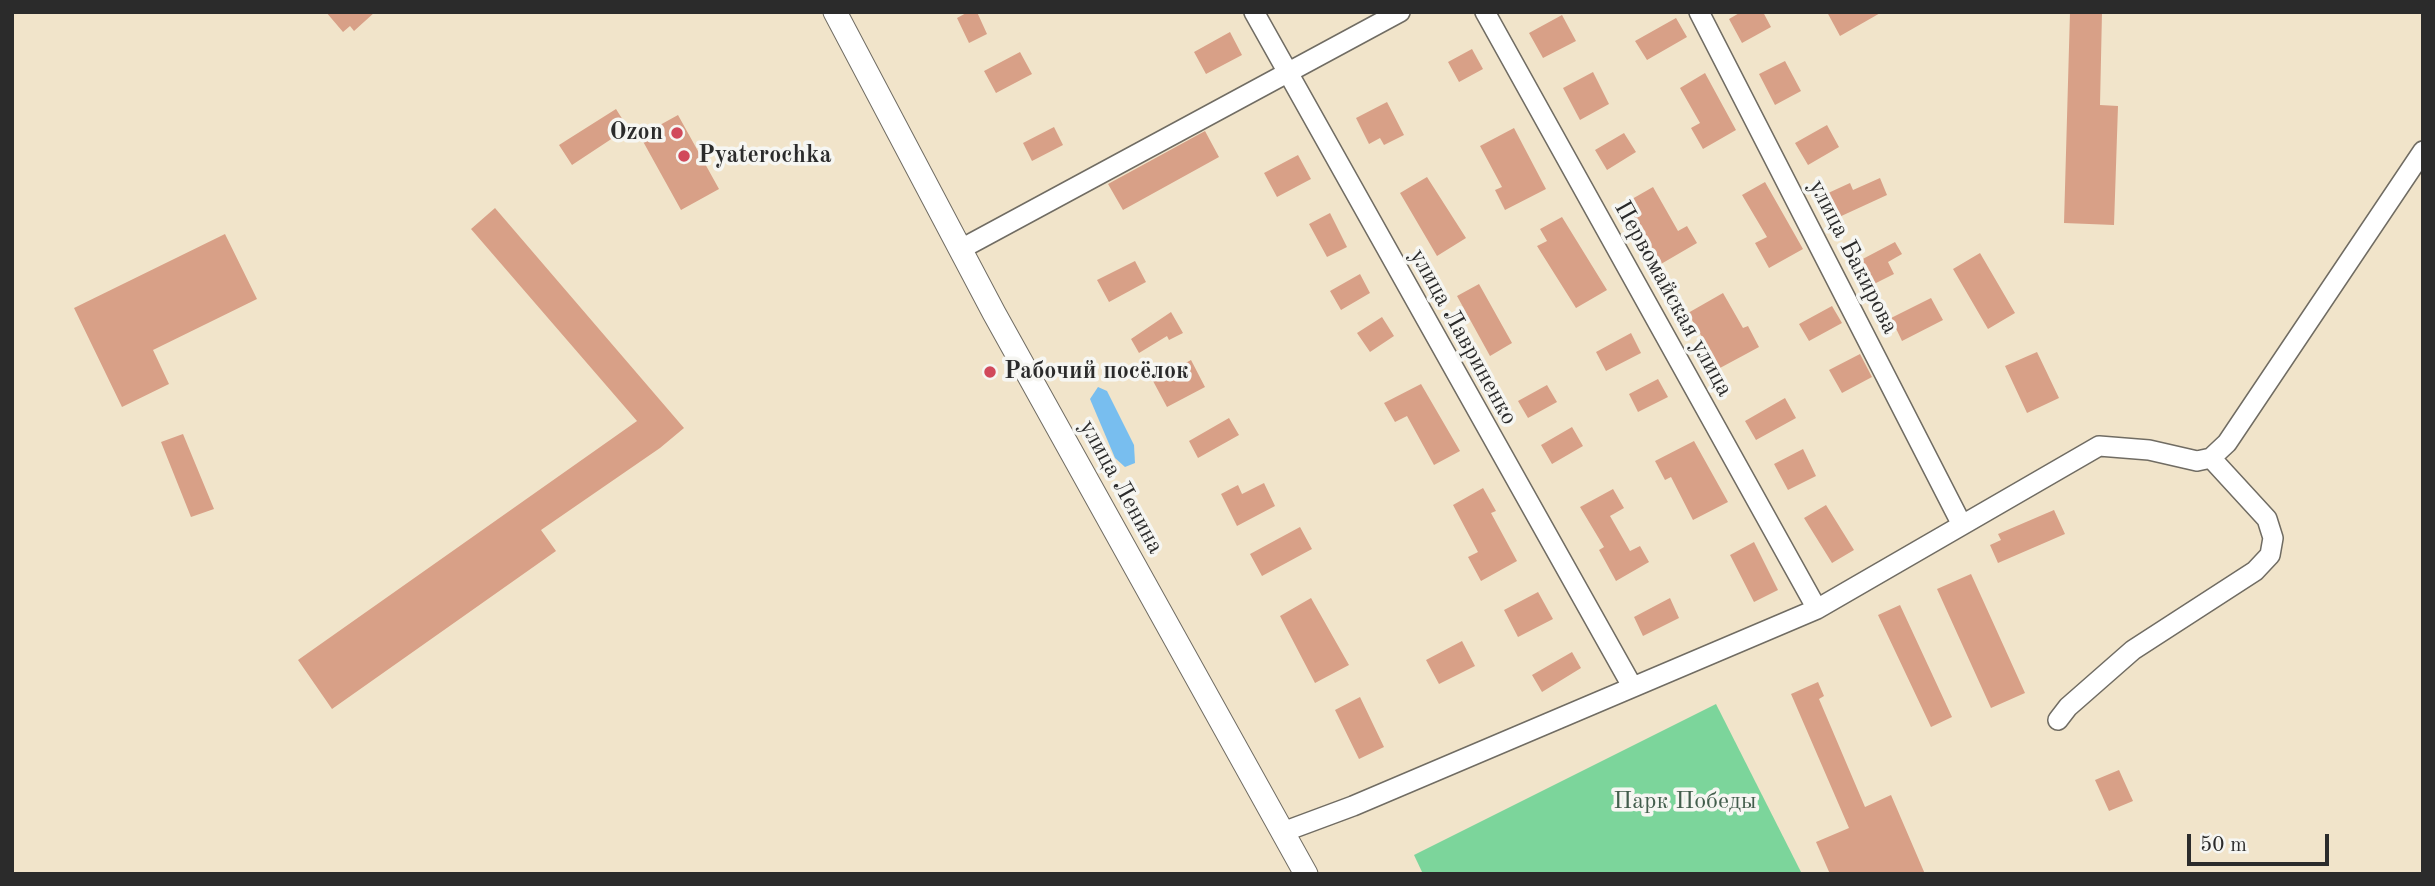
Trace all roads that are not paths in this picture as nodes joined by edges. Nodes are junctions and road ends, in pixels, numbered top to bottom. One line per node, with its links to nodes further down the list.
1 (835, 12): 8 (main road, улица Ленина)
2 (1254, 12): 6 (street, улица Лавриненко)
3 (1400, 12): 6 (street)
4 (1485, 12): 11 (street, Первомайская улица)
5 (1699, 12): 10 (street, улица Бакирова)
6 (1287, 74): 8 (street); 12 (street, улица Лавриненко)
7 (2423, 150): 9 (street)
8 (961, 249): 14 (main road, улица Ленина)
9 (2211, 458): 10 (street); 13 (street)
10 (1962, 525): 11 (street)
11 (1817, 609): 12 (street)
12 (1632, 686): 14 (street)
13 (2058, 720)
14 (1283, 832): 15 (main road, улица Ленина)
15 (1306, 874)

